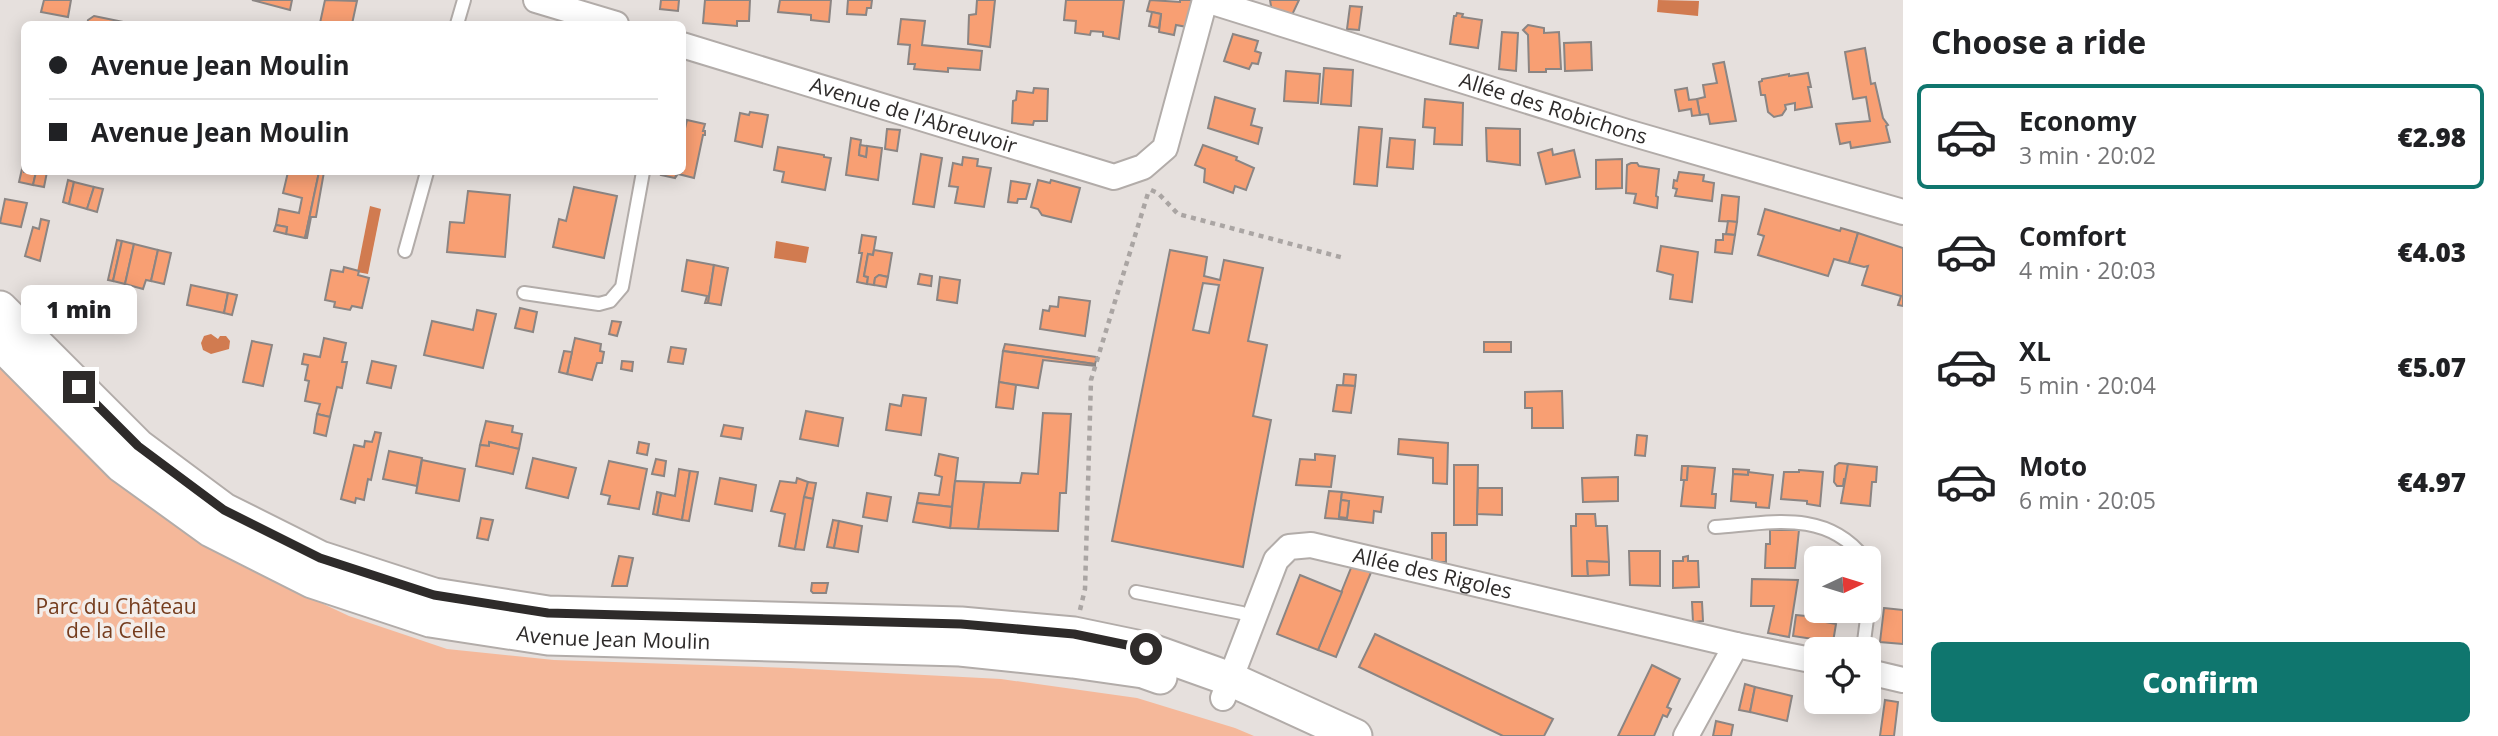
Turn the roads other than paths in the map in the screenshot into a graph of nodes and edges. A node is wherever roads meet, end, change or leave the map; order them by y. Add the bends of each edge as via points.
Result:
1 (464, 0) edge
2 (536, 0) edge
3 (1206, 0) edge
4 (458, 21) edge
5 (606, 21) edge
6 (686, 46) edge
7 (426, 175) edge
8 (642, 175) edge
9 (1903, 212) edge
10 (405, 251) dead end
11 (524, 293) dead end
12 (0, 308) edge
13 (0, 344) edge
14 (1714, 527) dead end
15 (1855, 546) edge
16 (1136, 592) dead end
17 (1254, 618) junction
18 (1736, 645) junction
19 (1804, 659) edge
20 (1881, 675) edge
21 (1903, 680) edge
22 (1227, 688) junction
23 (1305, 736) edge
24 (1355, 736) edge
25 (1686, 736) edge

1 - 4 lane
2 - 5 street
3 - 6 street, Avenue de l'Abreuvoir via 1165,148 1146,178 1114,177
3 - 9 street, Allée des Robichons via 1627,132
7 - 10 lane
8 - 11 lane via 622,287 610,301 599,304
12 - 22 main road, Avenue Jean Moulin via 138,446 224,510 320,558 434,595 548,613 961,624 1074,634 1146,649
13 - 22 main road, Avenue Jean Moulin via 121,465 211,530 312,581 430,620 548,638 960,649 1143,671
14 - 15 lane via 1794,521 1837,533
16 - 17 lane
17 - 18 street, Allée des Rigoles via 1276,560 1289,547 1311,545
17 - 22 street, Allée des Rigoles
18 - 19 street, Allée des Rigoles
18 - 25 street
20 - 21 street
22 - 23 main road, Avenue Jean Moulin
22 - 24 main road, Avenue Jean Moulin

